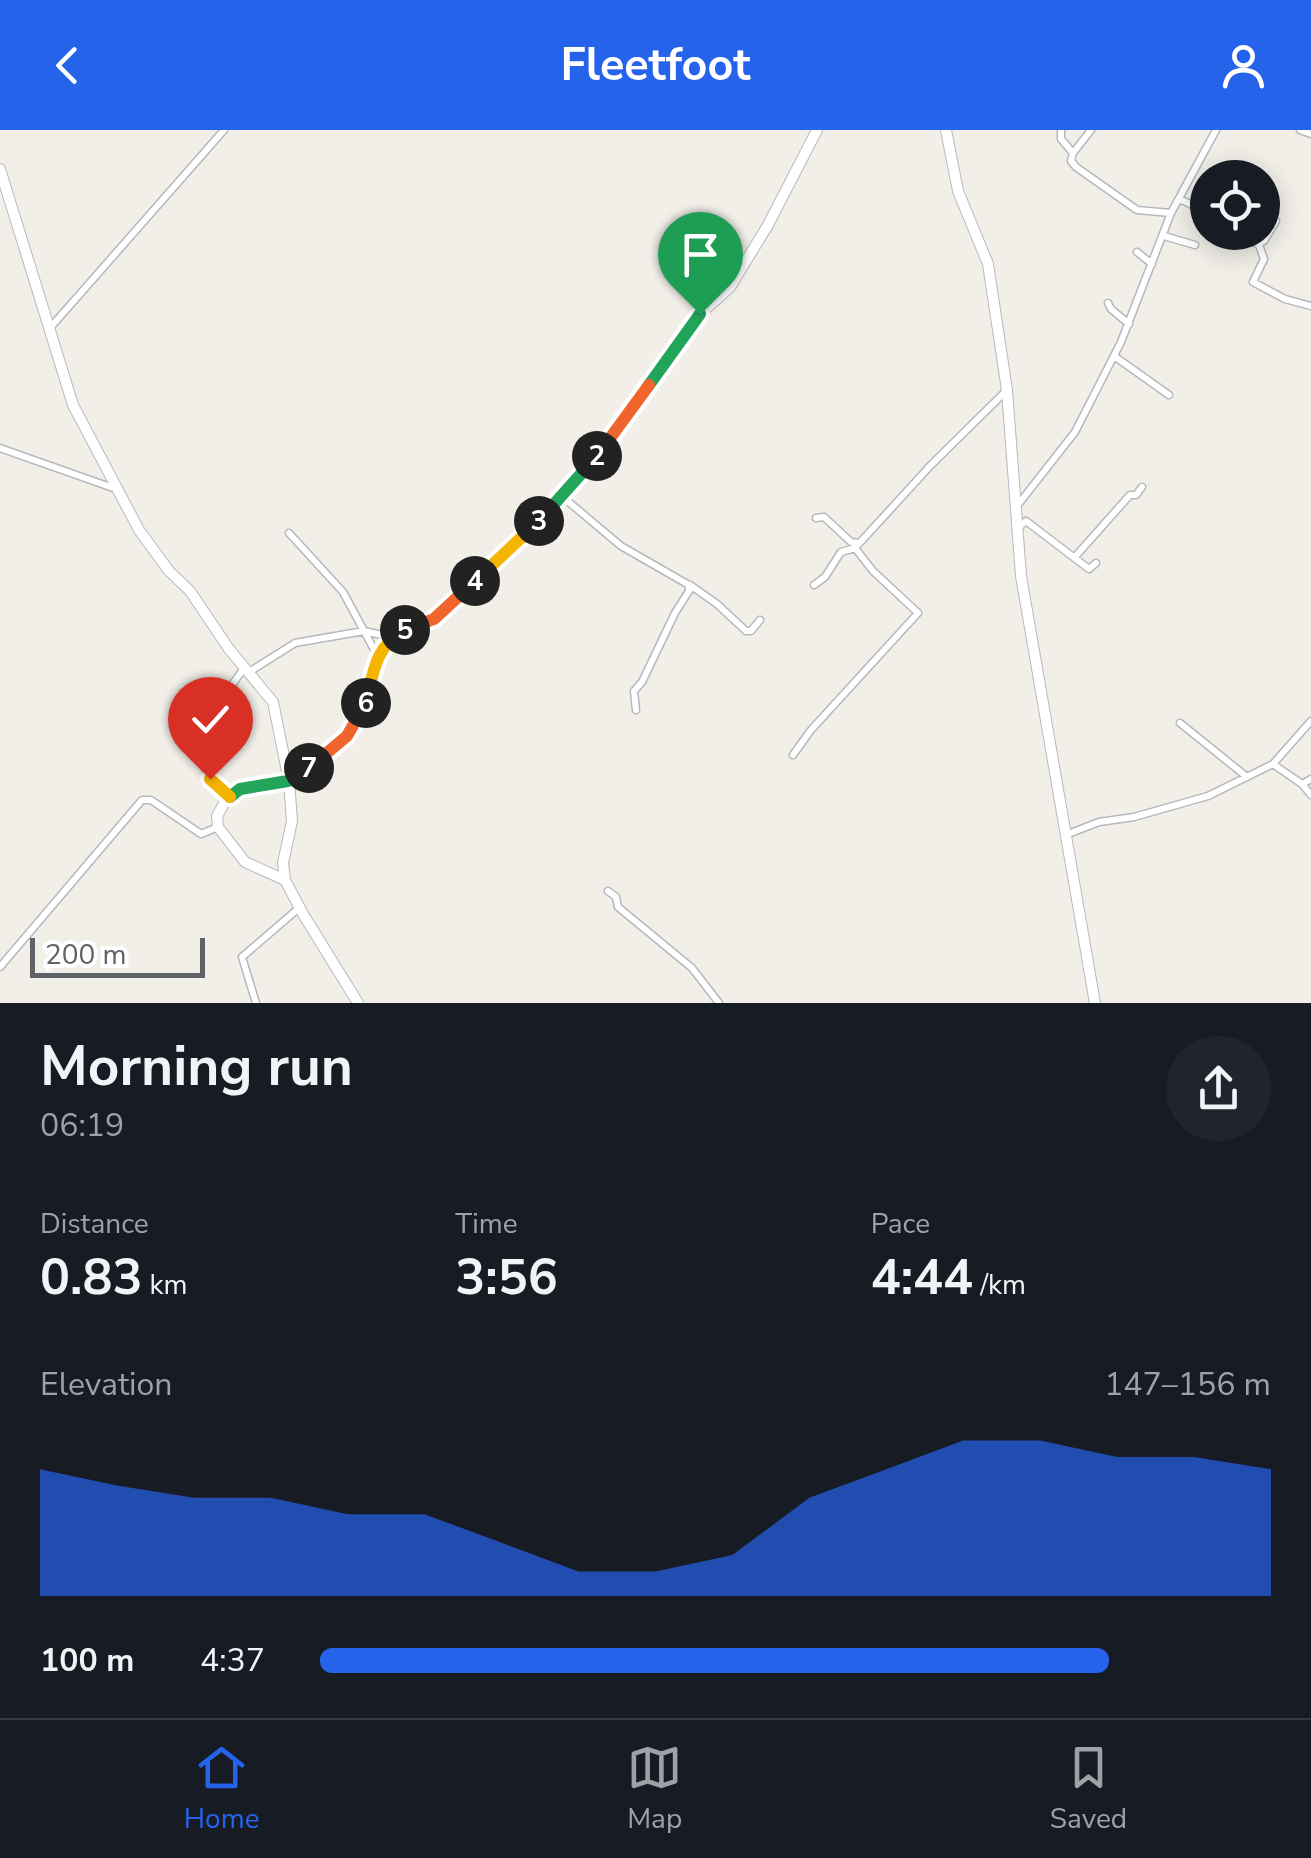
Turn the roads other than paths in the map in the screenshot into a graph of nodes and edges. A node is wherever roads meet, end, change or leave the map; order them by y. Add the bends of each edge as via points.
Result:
1 (224, 130) edge
2 (817, 130) edge
3 (946, 130) edge
4 (1061, 130) edge
5 (1092, 130) edge
6 (1216, 130) edge
7 (1300, 130) edge
8 (1311, 134) edge
9 (1073, 153) junction
10 (0, 168) edge
11 (1178, 199) junction
12 (1190, 204) edge
13 (1170, 213) junction
14 (1164, 236) junction
15 (1190, 243) edge
16 (1260, 250) edge
17 (1137, 252) dead end
18 (1152, 264) junction
19 (1108, 303) dead end
20 (1311, 306) edge
21 (1129, 324) junction
22 (50, 329) junction
23 (1114, 356) junction
24 (1007, 390) junction
25 (1169, 394) dead end
26 (0, 448) edge
27 (1142, 487) dead end
28 (116, 489) junction
29 (562, 498) junction
30 (1015, 508) junction
31 (816, 518) dead end
32 (1016, 530) junction
33 (289, 533) dead end
34 (857, 546) junction
35 (1074, 558) junction
36 (1096, 562) dead end
37 (689, 585) junction
38 (814, 585) dead end
39 (760, 620) dead end
40 (364, 631) junction
41 (391, 637) junction
42 (377, 655) junction
43 (247, 670) junction
44 (636, 710) dead end
45 (1311, 721) edge
46 (1180, 723) dead end
47 (793, 756) dead end
48 (1273, 764) junction
49 (1247, 777) junction
50 (1311, 778) edge
51 (288, 781) junction
52 (1302, 784) junction
53 (1311, 795) edge
54 (230, 798) junction
55 (218, 827) junction
56 (1068, 834) junction
57 (285, 880) junction
58 (608, 891) dead end
59 (299, 908) junction
60 (0, 966) edge
61 (256, 1003) edge
62 (358, 1003) edge
63 (719, 1003) edge
64 (1095, 1003) edge

1 - 22 street
2 - 29 street via 730,287 700,314
3 - 24 street via 958,191 988,264
4 - 9 street
5 - 9 street
6 - 11 street
7 - 8 street
9 - 13 street via 1076,166 1137,210
10 - 22 street
11 - 12 street
11 - 13 street
13 - 14 street
14 - 15 street
14 - 18 street
16 - 20 street via 1264,259 1253,282
17 - 18 street
18 - 21 street
19 - 21 street
21 - 23 street
22 - 28 street via 73,405
23 - 25 street
23 - 30 street via 1075,432
24 - 30 street
24 - 34 street
26 - 28 street
27 - 35 street
28 - 43 street via 168,571
29 - 37 street via 620,546
29 - 41 street via 434,619
30 - 32 street
31 - 34 street via 824,517
32 - 35 street via 1026,522
32 - 56 street
33 - 40 street via 343,592
34 - 38 street via 841,552
34 - 47 street via 872,570 918,612
35 - 36 street via 1089,569
37 - 39 street via 746,631
37 - 44 street via 634,691
40 - 41 street
40 - 42 street
40 - 43 street via 295,643
41 - 42 street
42 - 51 street via 357,722 328,755
43 - 51 street via 273,702
43 - 54 street via 207,720 198,751 210,779
45 - 48 street
46 - 49 street
48 - 49 street
48 - 52 street
49 - 56 street via 1208,796
50 - 52 street
51 - 54 street via 240,789
51 - 57 street via 292,820
52 - 53 street
54 - 55 street via 217,816
55 - 57 street via 246,862
55 - 60 street via 201,834 142,800
56 - 64 street
57 - 59 street
58 - 63 street via 618,907 692,968
59 - 61 street via 242,957
59 - 62 street

